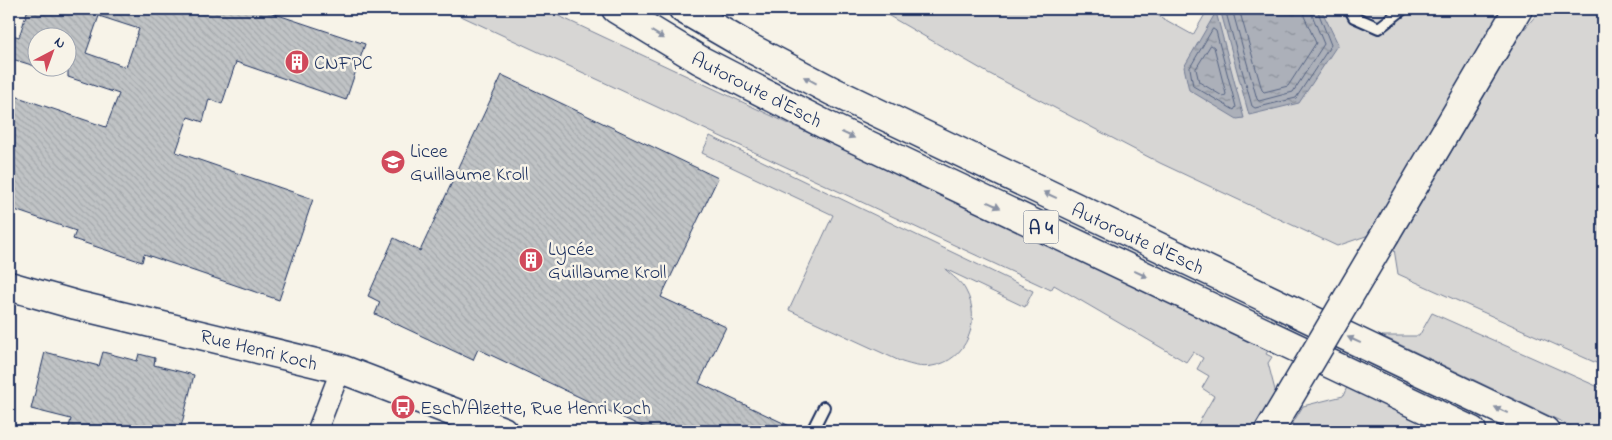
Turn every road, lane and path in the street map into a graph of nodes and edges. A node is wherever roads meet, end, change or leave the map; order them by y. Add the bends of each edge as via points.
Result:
1 (616, 9) edge
2 (683, 9) edge
3 (1350, 9) edge
4 (1403, 9) edge
5 (1518, 9) edge
6 (9, 286) edge
7 (341, 369) junction
8 (824, 407) dead end
9 (317, 431) edge
10 (503, 431) edge
11 (812, 431) edge
12 (1269, 431) edge
13 (1472, 431) edge
14 (1545, 431) edge

1 -> 13 main road, Autoroute d'Esch / A 4 via 700,60 826,125
14 -> 2 main road, Autoroute d'Esch / A 4 via 832,91
3 - 4 lane via 1354,16 1378,28
5 - 12 main road, bridge
6 - 7 main road, Rue Henri Koch
7 - 9 street
7 - 10 main road, Rue Henri Koch
8 - 11 lane

